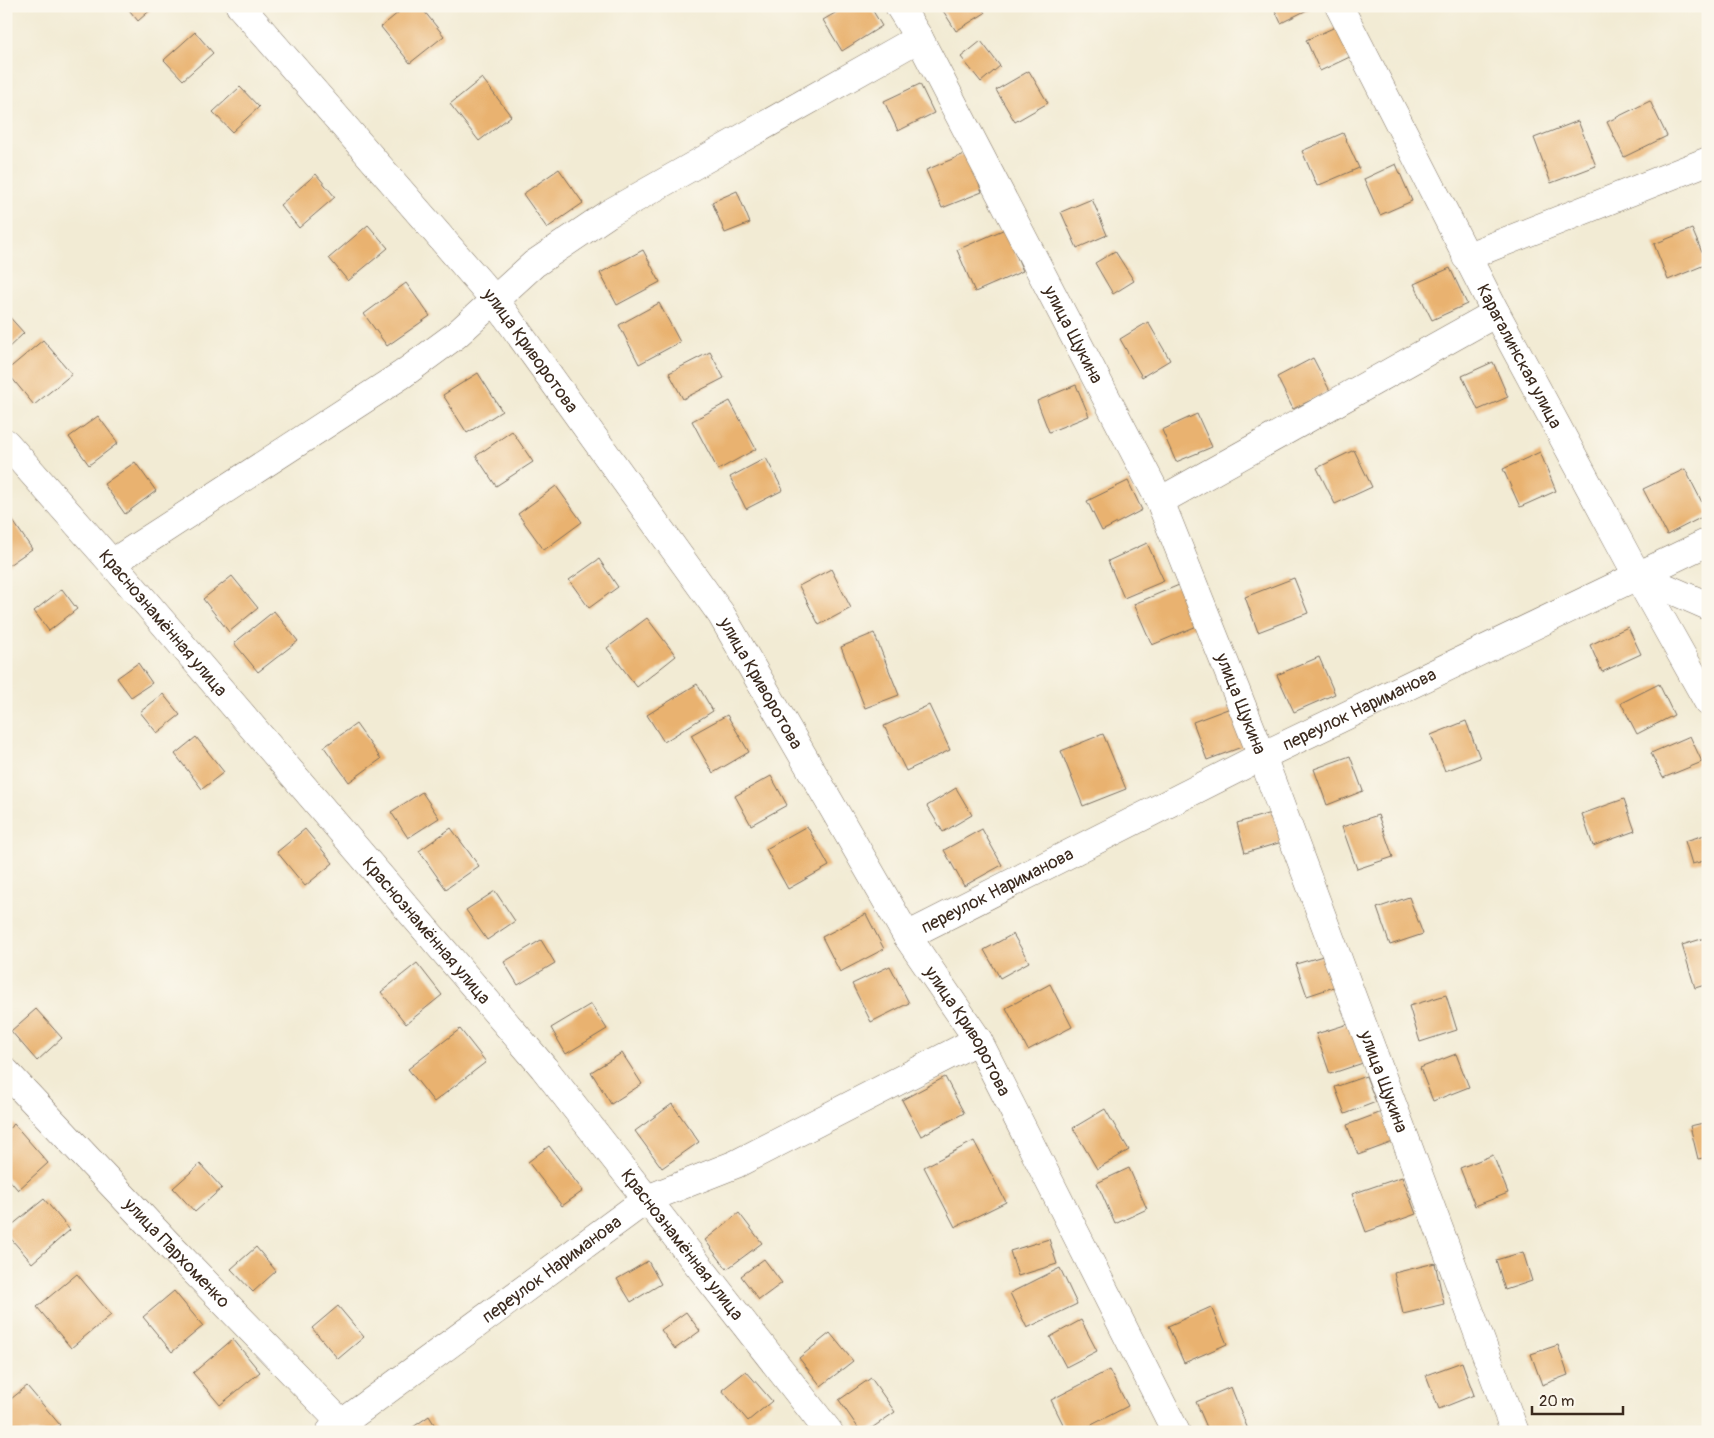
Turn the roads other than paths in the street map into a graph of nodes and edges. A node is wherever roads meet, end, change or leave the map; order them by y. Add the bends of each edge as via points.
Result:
1 (240, 6) edge
2 (899, 6) edge
3 (1339, 6) edge
4 (919, 38) junction
5 (1708, 161) edge
6 (1466, 257) junction
7 (494, 299) junction
8 (1496, 312) junction
9 (6, 443) edge
10 (1160, 502) junction
11 (1708, 542) edge
12 (112, 564) junction
13 (1637, 575) junction
14 (1708, 606) edge
15 (1708, 702) edge
16 (1262, 756) junction
17 (907, 936) junction
18 (978, 1040) junction
19 (6, 1072) edge
20 (647, 1199) junction
21 (341, 1429) edge
22 (829, 1432) edge
23 (1176, 1432) edge
24 (1515, 1432) edge

1 - 7 street, улица Криворотова
2 - 4 street, улица Щукина
3 - 6 street, Карагалинская улица
4 - 7 street via 608,214 534,264
4 - 10 street, улица Щукина
5 - 6 street
6 - 8 street, Карагалинская улица
7 - 12 street via 456,335 403,374
7 - 17 street, улица Криворотова via 721,614
8 - 10 street
8 - 13 street, Карагалинская улица
9 - 12 street, Краснознамённая улица
10 - 16 street, улица Щукина
11 - 13 street, переулок Нариманова
12 - 20 street, Краснознамённая улица via 544,1068
13 - 14 street
13 - 15 street, Карагалинская улица
13 - 16 street, переулок Нариманова
16 - 17 street, переулок Нариманова
16 - 24 street, улица Щукина
17 - 18 street, улица Криворотова
18 - 20 street, переулок Нариманова via 736,1164
18 - 23 street, улица Криворотова
19 - 21 street, улица Пархоменко
20 - 21 street, переулок Нариманова
20 - 22 street, Краснознамённая улица

